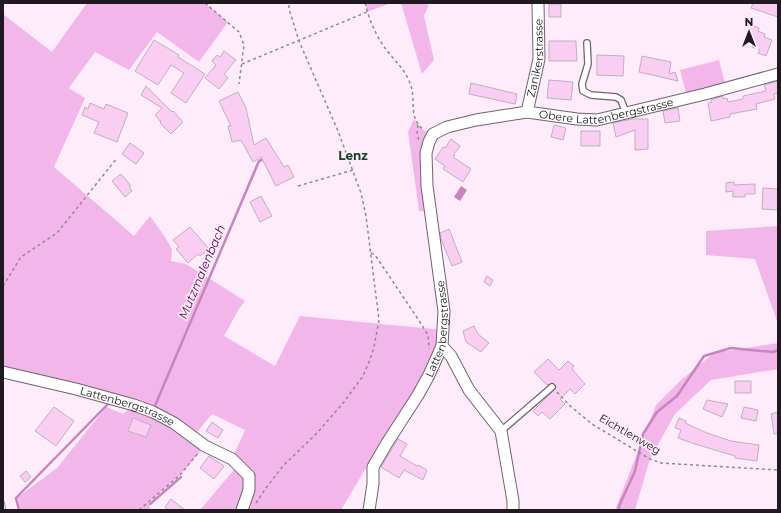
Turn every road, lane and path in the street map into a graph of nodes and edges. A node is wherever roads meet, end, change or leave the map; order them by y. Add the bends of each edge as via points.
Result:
1 (206, 3) edge
2 (290, 3) edge
3 (365, 3) edge
4 (538, 3) edge
5 (367, 12) junction
6 (299, 41) junction
7 (587, 43) dead end
8 (242, 64) junction
9 (778, 74) edge
10 (239, 84) dead end
11 (527, 112) junction
12 (626, 112) junction
13 (418, 125) dead end
14 (434, 134) joint
15 (117, 158) dead end
16 (353, 170) junction
17 (298, 186) dead end
18 (371, 253) junction
19 (3, 286) edge
20 (442, 346) junction
21 (429, 349) dead end
22 (3, 372) edge
23 (552, 387) joint
24 (501, 431) junction
25 (205, 446) junction
26 (778, 470) edge
27 (256, 503) dead end
28 (139, 510) edge
29 (242, 510) edge
30 (369, 510) edge
31 (513, 510) edge

1 - 8 path via 239,32 244,45
2 - 6 path
3 - 5 path
4 - 11 street, Zanikerstrasse via 539,59
5 - 6 path
5 - 13 path via 373,29 410,83 414,119
6 - 8 path
6 - 16 path
7 - 12 lane via 588,64 582,84 583,91 591,95 616,97 622,100
8 - 10 path
9 - 12 street, Obere Lattenbergstrasse
11 - 12 street, Obere Lattenbergstrasse via 597,120
11 - 14 street, Obere Lattenbergstrasse via 476,120 447,127
14 - 20 street, Lattenbergstrasse via 428,142 426,154 427,186 444,311
15 - 19 path via 57,233 21,257
16 - 17 path
16 - 18 path via 366,216
18 - 21 path via 375,255 428,335
18 - 27 path via 379,320 374,347 363,376 317,433 283,466
20 - 24 street via 451,356 469,390
20 - 30 street, Lattenbergstrasse via 418,395 373,467
22 - 25 street, Lattenbergstrasse via 134,405 174,423
23 - 24 lane
23 - 26 path, Eichtlenweg via 592,424 650,459 661,463
24 - 31 street
25 - 28 path via 180,475
25 - 29 street, Lattenbergstrasse via 232,459 249,476 249,490

